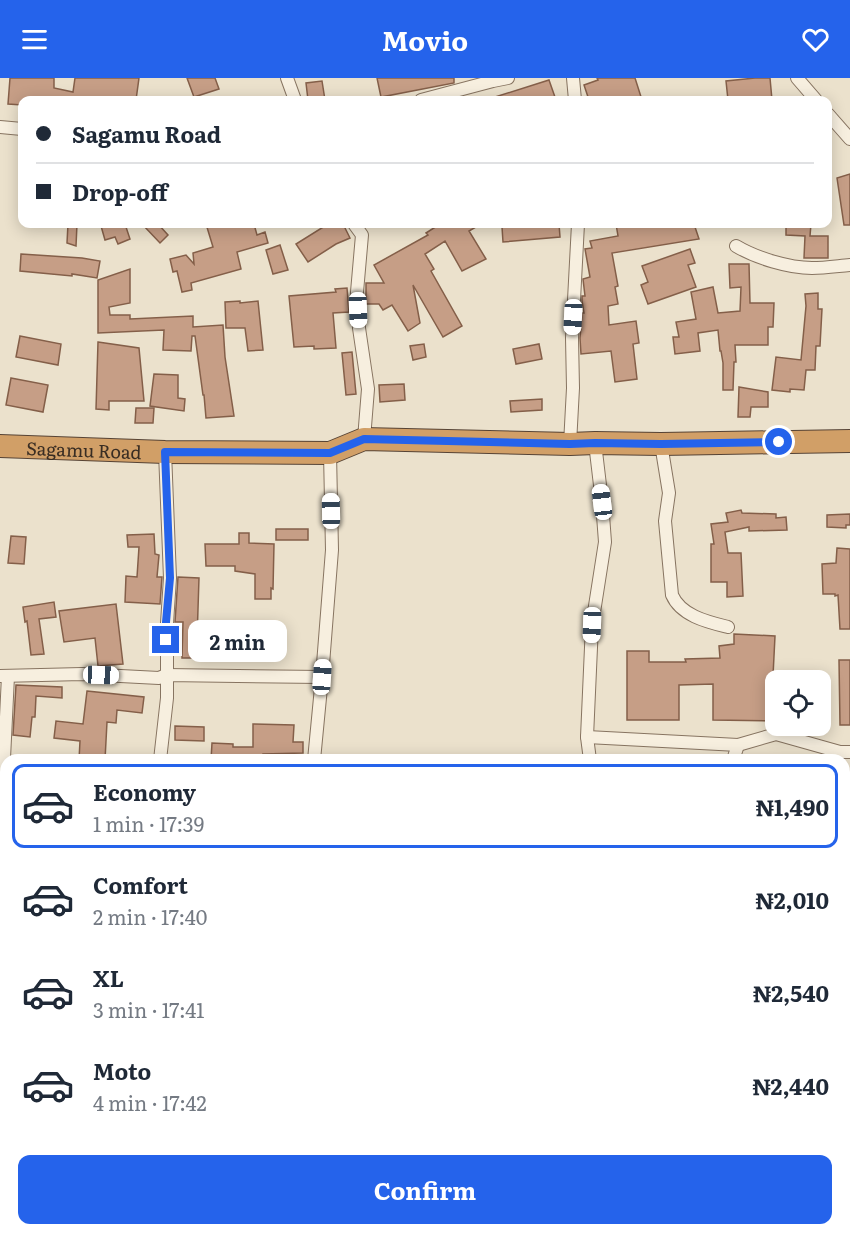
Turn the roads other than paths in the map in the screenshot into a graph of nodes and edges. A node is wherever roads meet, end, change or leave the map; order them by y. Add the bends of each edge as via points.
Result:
1 (287, 78) edge
2 (508, 78) edge
3 (573, 78) edge
4 (797, 78) edge
5 (294, 96) edge
6 (436, 96) edge
7 (574, 96) edge
8 (813, 96) edge
9 (832, 119) edge
10 (0, 127) edge
11 (18, 129) edge
12 (850, 139) edge
13 (357, 228) edge
14 (578, 228) edge
15 (736, 246) dead end
16 (850, 265) edge
17 (364, 439) junction
18 (850, 441) edge
19 (595, 443) junction
20 (570, 444) junction
21 (661, 444) junction
22 (0, 446) edge
23 (165, 452) junction
24 (330, 453) junction
25 (728, 627) dead end
26 (166, 675) junction
27 (4, 676) edge
28 (322, 677) junction
29 (587, 737) junction
30 (738, 745) junction
31 (850, 752) edge
32 (2, 754) edge
33 (161, 754) edge
34 (315, 754) edge
35 (589, 754) edge
36 (735, 754) edge

1 - 5 street
2 - 6 street
3 - 7 street
4 - 8 street
9 - 12 street
10 - 11 street
13 - 17 street via 362,235 358,328 368,389
14 - 20 street
15 - 16 street via 789,266
17 - 20 highway, Sagamu Road
17 - 24 highway, Sagamu Road
18 - 21 highway, Sagamu Road
19 - 20 highway, Sagamu Road
19 - 21 highway, Sagamu Road
19 - 29 street via 605,542 592,625
21 - 25 street via 669,493 665,521 672,595 682,609 704,621
22 - 23 highway, Sagamu Road
23 - 24 highway, Sagamu Road
23 - 26 street via 170,578
24 - 28 street via 332,550
26 - 27 street
26 - 28 street
26 - 33 street
27 - 32 street
28 - 34 street
29 - 30 street
29 - 35 street
30 - 31 street via 776,734
30 - 36 street

